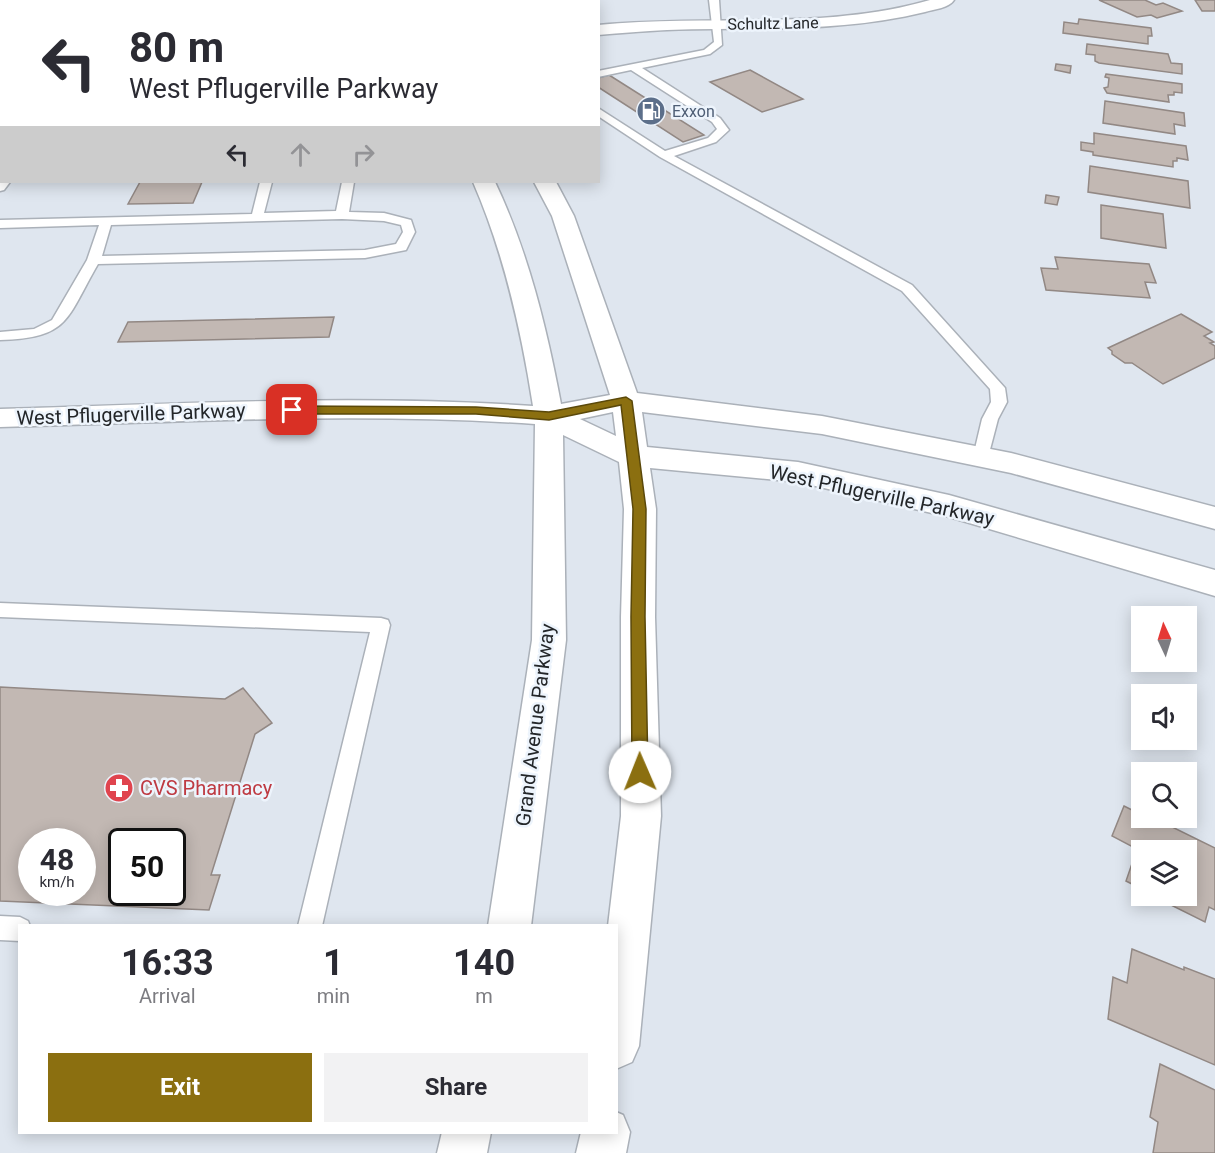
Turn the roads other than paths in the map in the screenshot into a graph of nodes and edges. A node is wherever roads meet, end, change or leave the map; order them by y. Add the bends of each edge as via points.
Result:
1 (714, 0) edge
2 (946, 0) edge
3 (718, 24) junction
4 (600, 30) edge
5 (631, 66) junction
6 (600, 74) edge
7 (600, 112) edge
8 (664, 155) junction
9 (266, 183) edge
10 (348, 183) edge
11 (484, 183) edge
12 (546, 183) edge
13 (342, 215) junction
14 (256, 217) junction
15 (106, 222) junction
16 (0, 224) edge
17 (94, 260) junction
18 (0, 336) edge
19 (626, 401) junction
20 (549, 416) junction
21 (0, 418) edge
22 (632, 456) junction
23 (981, 457) junction
24 (1215, 518) edge
25 (1215, 583) edge
26 (0, 610) edge
27 (310, 924) edge
28 (509, 924) edge
29 (0, 928) edge
30 (18, 929) edge
31 (618, 1028) edge
32 (467, 1134) edge
33 (606, 1134) edge
34 (462, 1153) edge
35 (602, 1153) edge

1 - 3 lane
2 - 3 main road, Schultz Lane via 834,22
3 - 4 main road, Schultz Lane
3 - 5 lane via 718,43 707,52
5 - 6 lane
5 - 8 lane via 716,120 723,130 712,140
7 - 8 lane
8 - 23 lane via 907,288 997,388 999,402 990,419
9 - 14 lane
10 - 13 lane
11 - 20 main road, Grand Avenue Parkway via 504,227 516,270 537,348
12 - 19 main road via 563,216
13 - 14 lane
13 - 17 lane via 384,217 407,223 409,232 401,247 365,254
14 - 15 lane
15 - 16 lane
15 - 17 lane
17 - 18 lane via 57,323 33,335
19 - 20 main road, West Pflugerville Parkway
19 - 22 main road
19 - 23 main road, West Pflugerville Parkway via 822,425
20 - 21 main road, West Pflugerville Parkway via 476,411 292,410
20 - 22 main road, West Pflugerville Parkway
20 - 28 main road, Grand Avenue Parkway via 549,640
22 - 25 main road, West Pflugerville Parkway via 798,472 949,506
22 - 31 main road via 640,509 641,816
23 - 24 main road, West Pflugerville Parkway
26 - 27 lane via 381,625
29 - 30 lane
32 - 34 main road
33 - 35 main road

